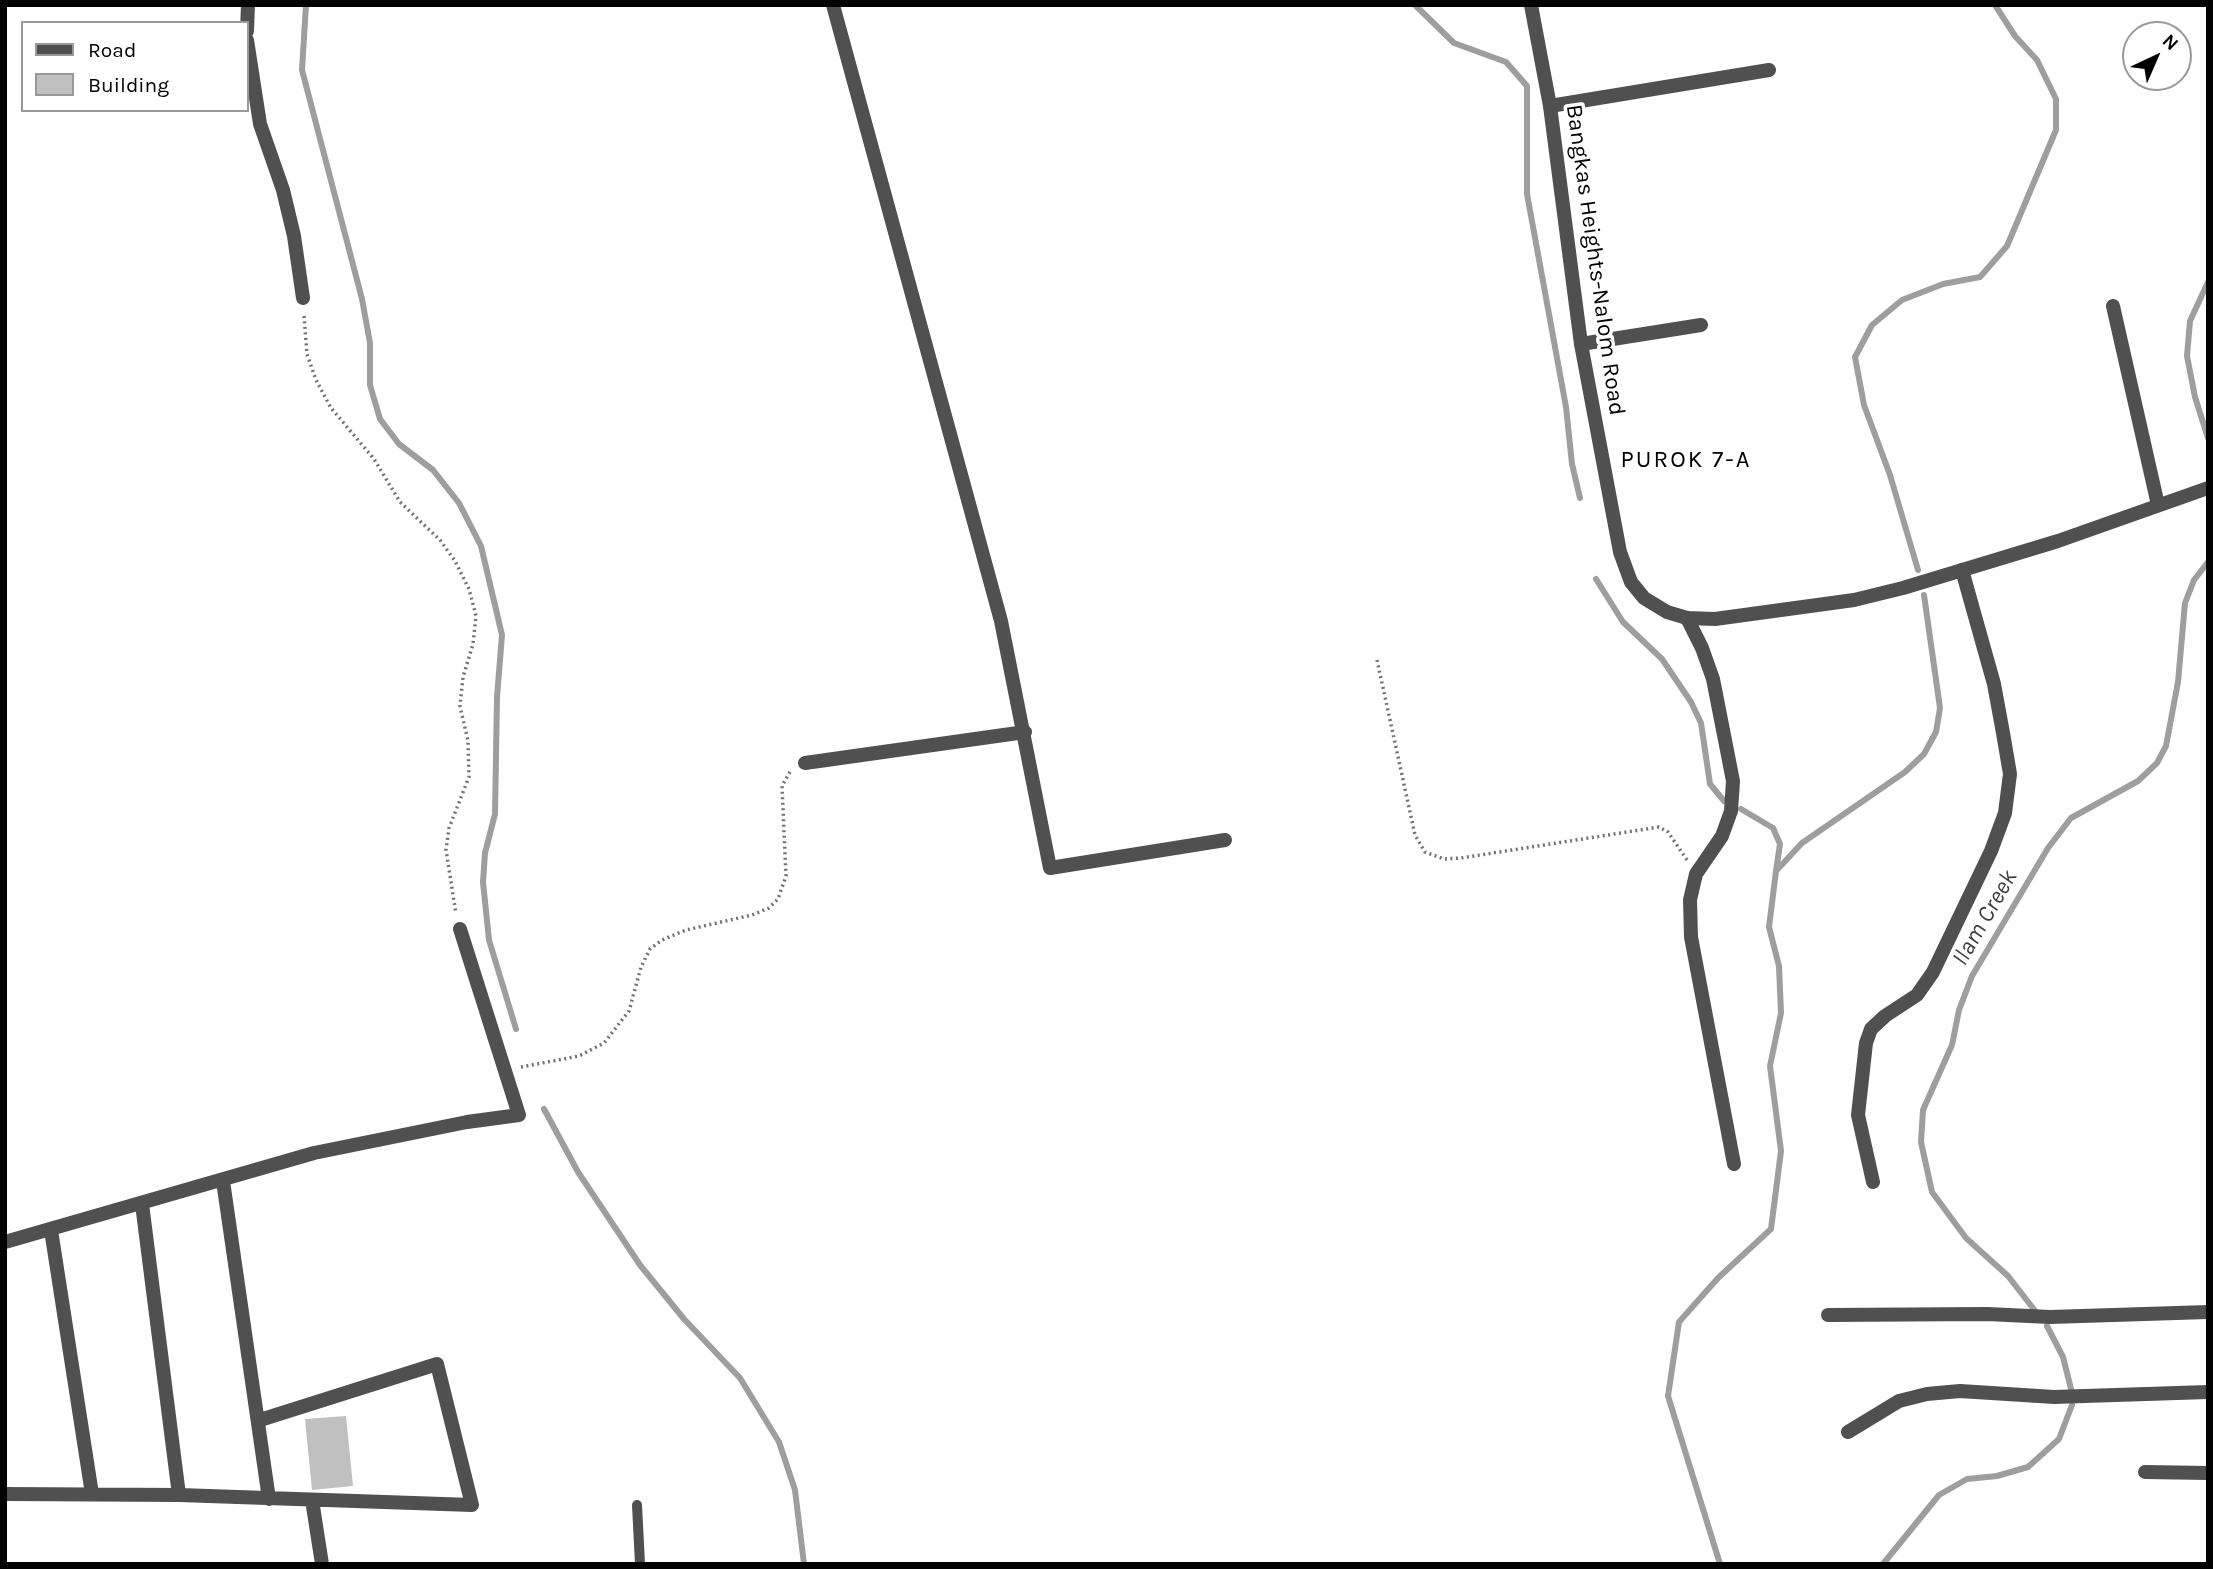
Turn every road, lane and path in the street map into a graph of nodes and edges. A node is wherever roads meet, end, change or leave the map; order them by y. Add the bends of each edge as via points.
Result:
1 (833, 5) edge
2 (1531, 5) edge
3 (248, 46) edge
4 (1769, 70) dead end
5 (1550, 106) junction
6 (303, 298) joint
7 (2113, 306) dead end
8 (1701, 325) dead end
9 (1581, 344) junction
10 (2208, 488) edge
11 (2158, 505) junction
12 (1962, 570) junction
13 (1687, 618) junction
14 (1377, 660) dead end
15 (1025, 732) junction
16 (805, 763) joint
17 (1225, 840) dead end
18 (1696, 874) junction
19 (460, 929) joint
20 (504, 1070) junction
21 (1734, 1164) dead end
22 (223, 1181) junction
23 (1873, 1182) dead end
24 (142, 1203) junction
25 (51, 1230) junction
26 (5, 1242) edge
27 (2208, 1312) edge
28 (1828, 1315) dead end
29 (2208, 1392) edge
30 (260, 1420) junction
31 (1848, 1432) dead end
32 (2145, 1472) dead end
33 (2208, 1473) edge
34 (5, 1494) edge
35 (92, 1494) junction
36 (179, 1495) junction
37 (270, 1499) junction
38 (312, 1500) junction
39 (637, 1505) dead end
40 (322, 1564) edge
41 (640, 1564) edge

1 - 15 street via 1001,621
2 - 5 street, Bangkas Heights-Nalom Road
3 - 6 street via 260,124 295,236
4 - 5 street
5 - 9 street, Bangkas Heights-Nalom Road
6 - 19 path via 307,354 331,408 374,459 400,502 455,561 476,616 460,706 468,741 469,777 449,828 446,850
7 - 11 street
8 - 9 street
9 - 13 street, Bangkas Heights-Nalom Road via 1620,552 1631,582 1644,598
10 - 11 street, Bangkas Heights-Nalom Road
11 - 12 street, Bangkas Heights-Nalom Road
12 - 13 street, Bangkas Heights-Nalom Road via 1854,600 1756,615
12 - 23 street via 2003,733 2010,774 2005,813 1933,972 1917,995 1871,1029 1858,1115
13 - 18 street via 1713,679 1732,781 1731,811 1722,836
14 - 18 path via 1415,835 1425,852 1444,859 1461,858 1659,827 1675,840
15 - 16 street
15 - 17 street via 1050,868
16 - 20 path via 794,766 782,786 786,876 778,900 752,915 686,930 650,949 629,1011 604,1043 579,1056
18 - 21 street via 1690,900 1691,937
19 - 20 street
20 - 22 street via 519,1115 314,1153
22 - 24 street
22 - 30 street
24 - 25 street
24 - 36 street
25 - 26 street
25 - 35 street
27 - 28 street via 2050,1317
29 - 31 street via 1927,1394 1899,1401
30 - 37 street
30 - 38 street via 437,1364 472,1506
32 - 33 street
34 - 35 street
35 - 36 street
36 - 37 street
37 - 38 street
38 - 40 street
39 - 41 lane

